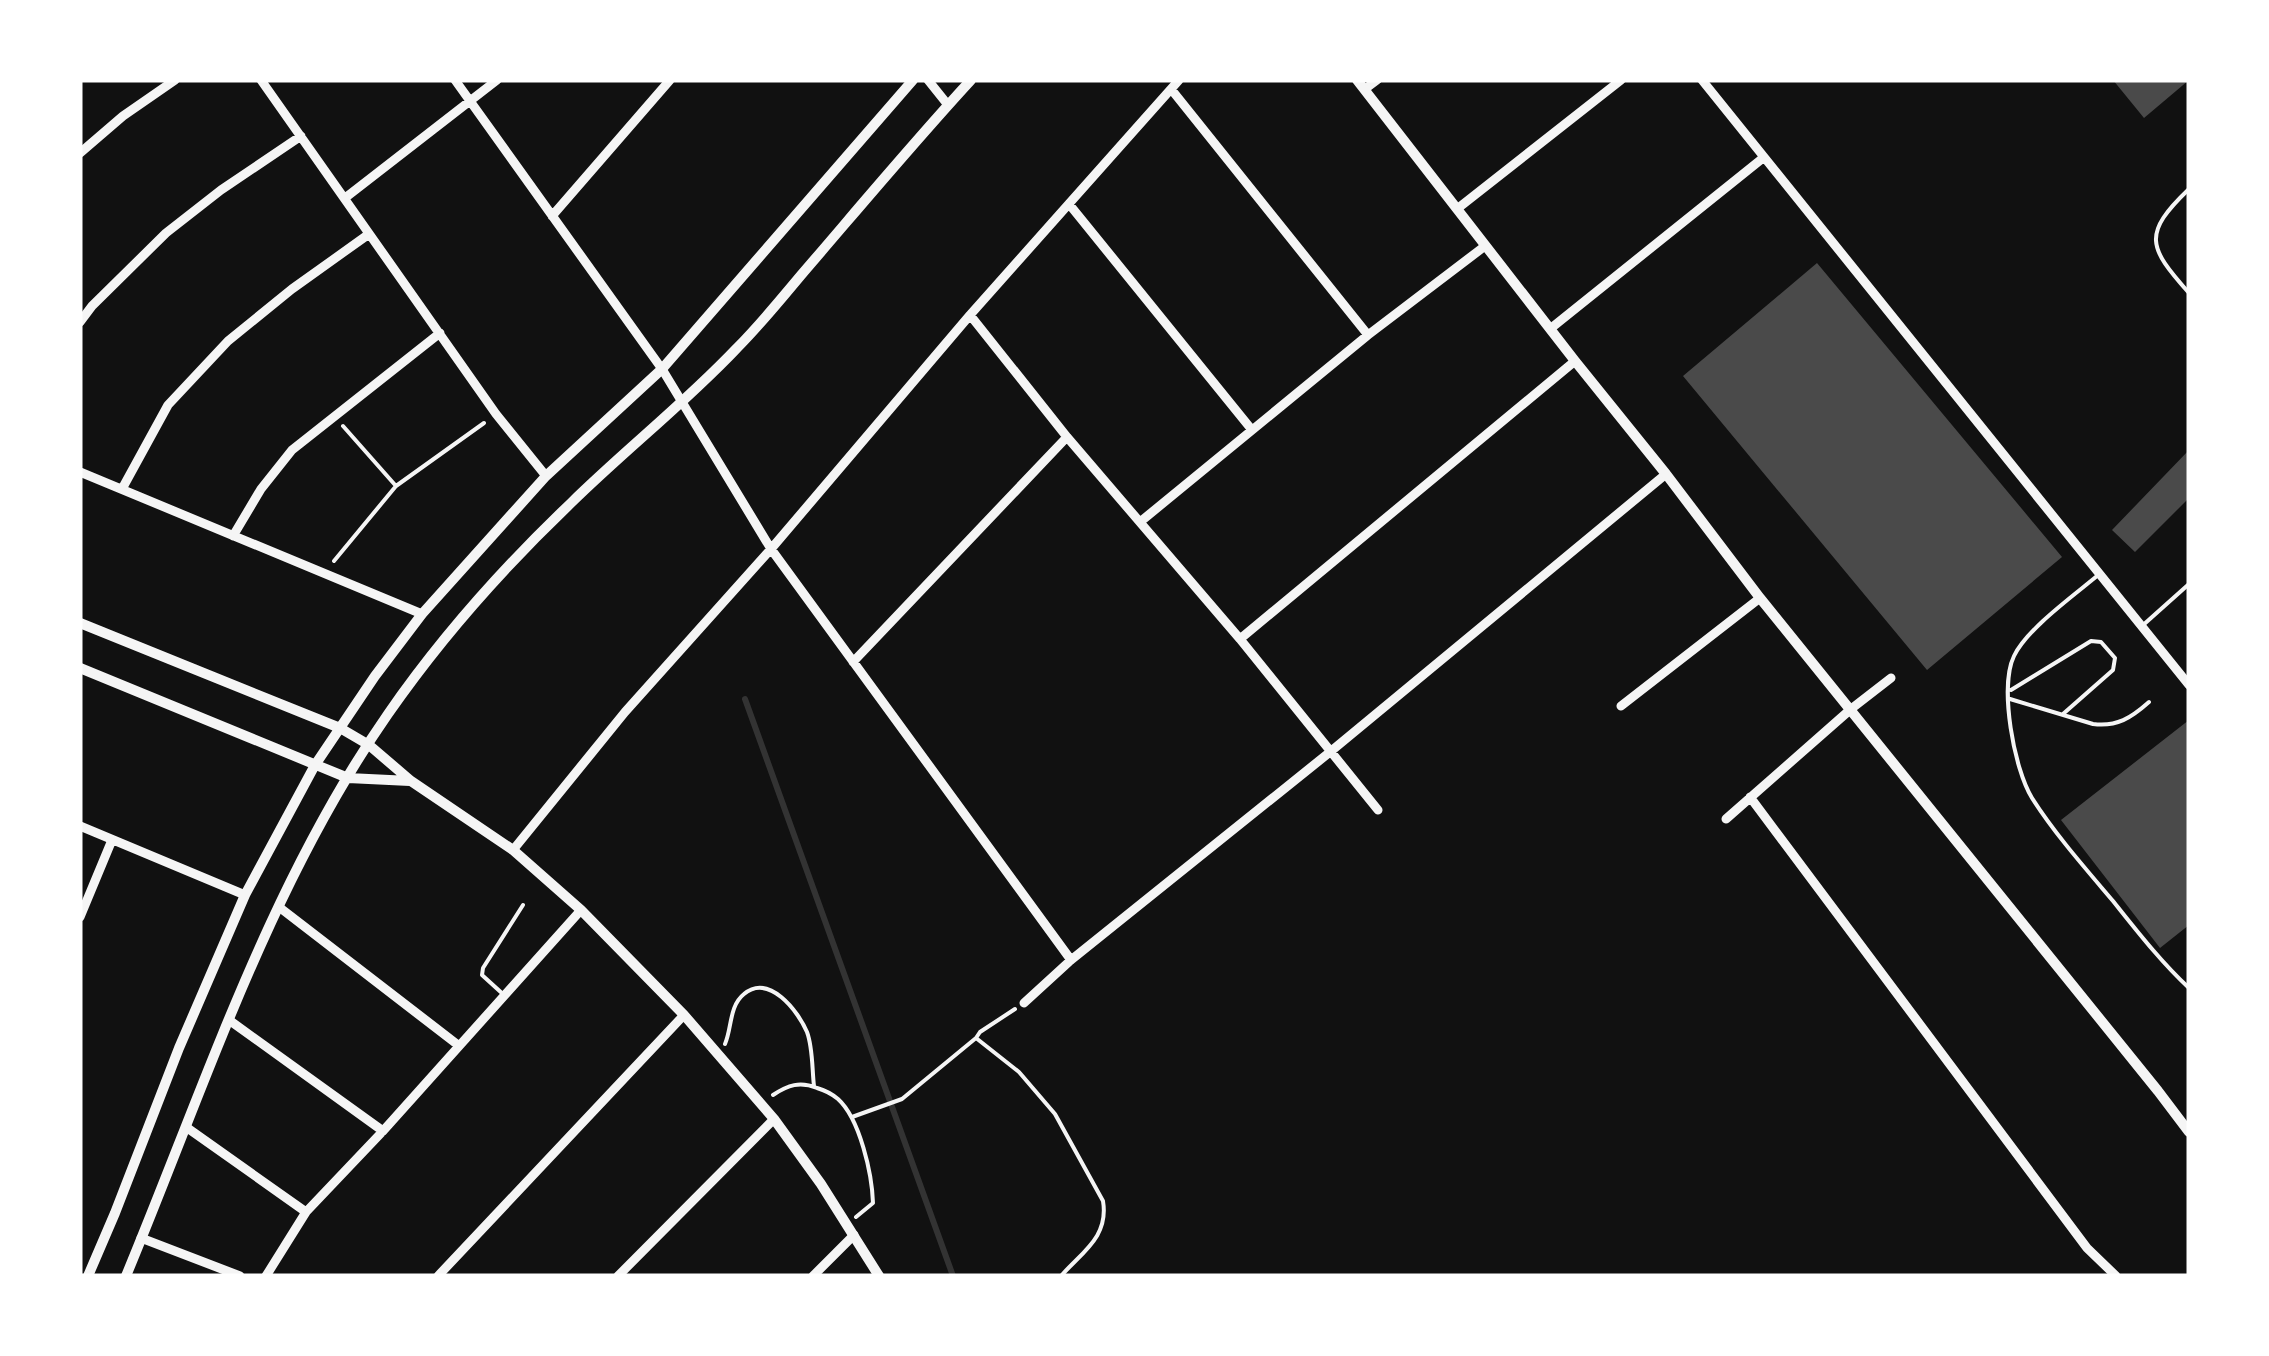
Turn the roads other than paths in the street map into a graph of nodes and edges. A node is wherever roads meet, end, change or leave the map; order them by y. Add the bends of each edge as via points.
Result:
1 (175, 80) edge
2 (261, 80) edge
3 (455, 80) edge
4 (497, 80) edge
5 (670, 80) edge
6 (914, 80) edge
7 (928, 80) edge
8 (971, 80) edge
9 (1179, 80) edge
10 (1377, 80) edge
11 (1621, 80) edge
12 (1702, 80) edge
13 (1361, 85) edge
14 (1171, 89) junction
15 (470, 102) junction
16 (948, 105) junction
17 (301, 136) junction
18 (80, 154) edge
19 (1763, 158) junction
20 (2189, 190) edge
21 (346, 198) junction
22 (1069, 204) junction
23 (1457, 209) junction
24 (552, 216) junction
25 (369, 234) junction
26 (1485, 246) junction
27 (2189, 294) edge
28 (970, 315) junction
29 (80, 322) edge
30 (1550, 330) junction
31 (440, 333) junction
32 (1368, 335) junction
33 (1574, 361) junction
34 (662, 368) junction
35 (682, 403) junction
36 (1252, 430) junction
37 (1068, 438) junction
38 (80, 472) edge
39 (1666, 474) junction
40 (546, 476) junction
41 (122, 489) junction
42 (1140, 522) junction
43 (234, 536) junction
44 (771, 549) junction
45 (2100, 572) junction
46 (2189, 584) edge
47 (1760, 598) junction
48 (422, 614) junction
49 (80, 623) edge
50 (2142, 626) junction
51 (1240, 639) junction
52 (854, 662) junction
53 (80, 668) edge
54 (1891, 678) dead end
55 (2189, 685) edge
56 (2010, 691) junction
57 (2010, 698) junction
58 (2149, 702) dead end
59 (1622, 706) dead end
60 (1851, 710) junction
61 (2063, 714) junction
62 (340, 728) junction
63 (369, 744) junction
64 (1330, 752) junction
65 (315, 765) junction
66 (348, 778) junction
67 (411, 781) junction
68 (1750, 796) junction
69 (1378, 810) dead end
70 (1726, 819) dead end
71 (80, 826) edge
72 (112, 840) junction
73 (513, 850) junction
74 (245, 895) junction
75 (523, 905) dead end
76 (279, 907) junction
77 (581, 910) junction
78 (80, 917) edge
79 (1072, 960) junction
80 (2189, 988) edge
81 (504, 994) junction
82 (1024, 1003) road end
83 (684, 1015) junction
84 (230, 1020) junction
85 (458, 1045) junction
86 (774, 1119) junction
87 (186, 1127) junction
88 (383, 1130) junction
89 (2189, 1132) edge
90 (306, 1212) junction
91 (854, 1234) junction
92 (142, 1238) junction
93 (88, 1276) edge
94 (126, 1276) edge
95 (240, 1276) edge
96 (266, 1276) edge
97 (438, 1276) edge
98 (618, 1276) edge
99 (814, 1276) edge
100 (879, 1276) edge
101 (2116, 1276) edge

1 - 18 street
2 - 17 street
3 - 15 street
4 - 15 street
5 - 24 street
6 - 34 street
7 - 16 street
8 - 16 street
9 - 14 street
10 - 13 street
11 - 23 street
12 - 19 street
13 - 23 street
14 - 22 street
14 - 32 street
15 - 21 street
15 - 24 street
16 - 35 street via 739,347
17 - 21 street
17 - 29 street via 166,233
19 - 30 street
19 - 45 street
20 - 27 lane via 2155,230 2156,252
21 - 25 street
22 - 28 street
22 - 36 street
23 - 26 street
24 - 34 street
25 - 31 street
25 - 41 street via 228,340 168,405
26 - 30 street
26 - 32 street
28 - 37 street
28 - 44 street
30 - 33 street
31 - 40 street
31 - 43 street via 292,450
32 - 36 street
33 - 39 street
33 - 51 street
34 - 35 street
34 - 40 street
35 - 44 street
35 - 63 street via 505,570
36 - 42 street
37 - 42 street
37 - 52 street
38 - 41 street
39 - 47 street
39 - 64 street
40 - 48 street
41 - 43 street
42 - 51 street
43 - 48 street
44 - 52 street
44 - 73 street via 624,712
45 - 50 street
45 - 56 lane via 2024,640 2010,664
46 - 50 lane
47 - 59 street
47 - 60 street
48 - 62 street
49 - 62 street
50 - 55 street
51 - 64 street
52 - 79 street
53 - 65 street
54 - 60 street
56 - 57 lane
56 - 61 lane via 2091,641 2102,642 2115,658 2113,670
57 - 61 lane
57 - 80 lane via 2014,753 2031,797
58 - 61 lane via 2118,724
60 - 68 street
60 - 89 street
62 - 63 street
62 - 65 street
63 - 66 street
63 - 67 street
64 - 69 street
64 - 79 street
65 - 66 street
65 - 74 street
66 - 67 street
66 - 76 street
67 - 73 street
68 - 70 street
68 - 101 street via 2087,1248
71 - 72 street
72 - 74 street
72 - 78 street
73 - 77 street
74 - 93 street
75 - 81 lane via 483,968 485,980
76 - 84 street
76 - 85 street
77 - 81 street
77 - 83 street
79 - 82 street
81 - 85 street
83 - 86 street
83 - 97 street
84 - 87 street
84 - 88 street
85 - 88 street
86 - 91 street
86 - 98 street
87 - 90 street
87 - 92 street
88 - 90 street
90 - 96 street
91 - 99 street
91 - 100 street
92 - 94 street
92 - 95 street

